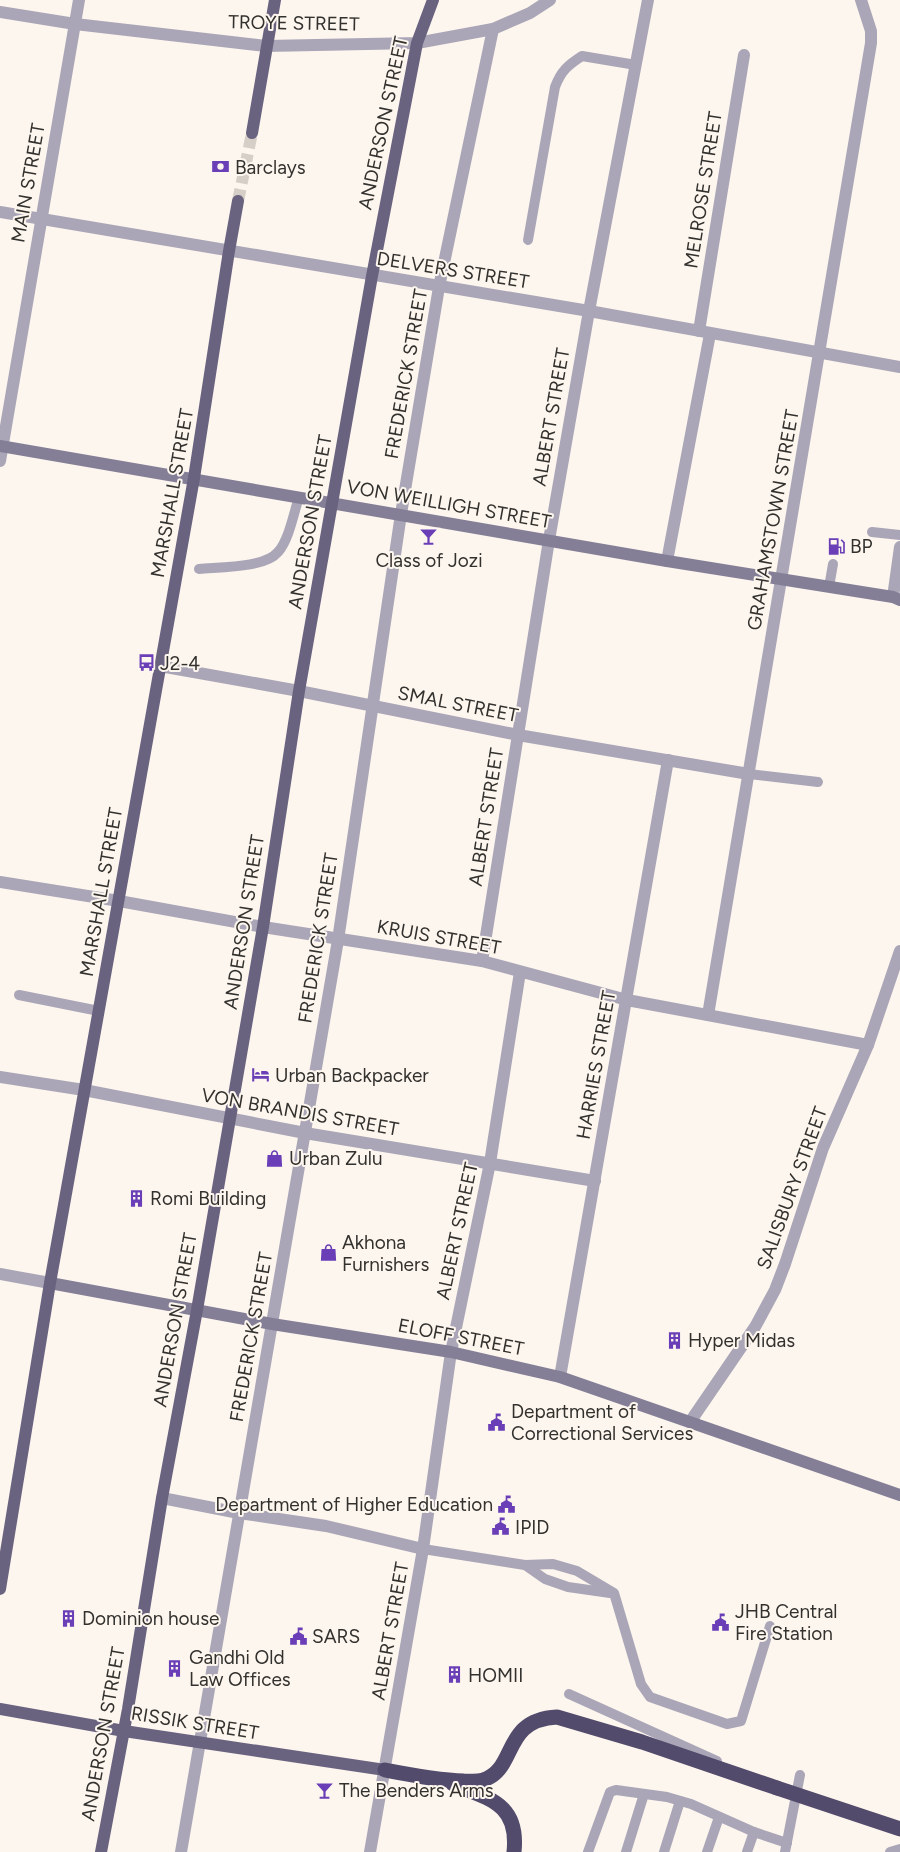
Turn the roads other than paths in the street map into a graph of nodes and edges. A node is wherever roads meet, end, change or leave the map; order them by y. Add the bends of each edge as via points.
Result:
1 (79, 0) edge
2 (275, 0) edge
3 (433, 0) edge
4 (550, 0) edge
5 (648, 0) edge
6 (861, 0) edge
7 (0, 12) edge
8 (75, 24) junction
9 (492, 29) junction
10 (417, 43) junction
11 (266, 46) junction
12 (744, 55) dead end
13 (636, 65) junction
14 (252, 133) tunnel mouth
15 (238, 201) tunnel mouth
16 (0, 212) edge
17 (41, 219) junction
18 (528, 240) dead end
19 (229, 251) junction
20 (372, 276) junction
21 (440, 287) junction
22 (589, 311) junction
23 (704, 333) junction
24 (820, 354) junction
25 (900, 367) edge
26 (1, 446) edge
27 (0, 461) edge
28 (194, 478) junction
29 (299, 497) junction
30 (332, 503) junction
31 (401, 514) junction
32 (872, 532) dead end
33 (900, 535) edge
34 (549, 540) junction
35 (900, 547) edge
36 (668, 561) junction
37 (833, 564) dead end
38 (199, 569) dead end
39 (782, 580) junction
40 (829, 587) junction
41 (896, 598) edge
42 (160, 666) junction
43 (299, 691) junction
44 (372, 706) junction
45 (518, 735) junction
46 (668, 760) junction
47 (750, 774) junction
48 (818, 782) dead end
49 (0, 882) edge
50 (119, 901) junction
51 (263, 927) junction
52 (338, 940) junction
53 (900, 952) edge
54 (482, 961) junction
55 (520, 972) junction
56 (19, 996) dead end
57 (627, 1000) junction
58 (99, 1011) junction
59 (708, 1015) junction
60 (868, 1045) junction
61 (0, 1077) edge
62 (84, 1090) junction
63 (229, 1120) junction
64 (305, 1133) junction
65 (490, 1163) junction
66 (595, 1181) junction
67 (0, 1274) edge
68 (50, 1283) junction
69 (197, 1310) junction
70 (272, 1324) junction
71 (451, 1352) junction
72 (560, 1377) junction
73 (690, 1422) junction
74 (900, 1495) edge
75 (162, 1498) junction
76 (239, 1513) junction
77 (423, 1549) junction
78 (525, 1564) junction
79 (0, 1589) edge
80 (614, 1593) junction
81 (770, 1626) dead end
82 (569, 1694) dead end
83 (0, 1709) edge
84 (124, 1731) junction
85 (200, 1742) junction
86 (385, 1770) junction
87 (800, 1775) dead end
88 (442, 1780) junction
89 (777, 1788) junction
90 (644, 1794) junction
91 (680, 1801) junction
92 (719, 1817) junction
93 (900, 1829) edge
94 (754, 1832) junction
95 (786, 1847) edge
96 (900, 1849) edge
97 (101, 1852) edge
98 (181, 1852) edge
99 (370, 1852) edge
100 (514, 1852) edge
101 (588, 1852) edge
102 (626, 1852) edge
103 (664, 1852) edge
104 (707, 1852) edge
105 (747, 1852) edge
106 (890, 1852) edge

1 - 8 street, MAIN STREET
2 - 11 main road
3 - 10 main road, ANDERSON STREET
4 - 9 street, TROYE STREET via 530,13
5 - 13 street, ALBERT STREET
6 - 24 street, GRAHAMSTOWN STREET via 871,31 871,43
7 - 8 street, TROYE STREET
8 - 11 street, TROYE STREET
8 - 17 street, MAIN STREET
9 - 10 street, TROYE STREET
9 - 21 street, FREDERICK STREET
10 - 11 street, TROYE STREET
10 - 20 main road, ANDERSON STREET
11 - 14 main road
12 - 23 street, MELROSE STREET
13 - 18 lane via 582,56 559,75
13 - 22 street, ALBERT STREET
15 - 19 main road, MARSHALL STREET
16 - 17 street, DELVERS STREET
17 - 19 street, DELVERS STREET
17 - 26 street, MAIN STREET
19 - 20 street, DELVERS STREET
19 - 28 main road, MARSHALL STREET
20 - 21 street, DELVERS STREET
20 - 30 main road, ANDERSON STREET
21 - 22 street, DELVERS STREET
21 - 31 street, FREDERICK STREET
22 - 23 street, DELVERS STREET
22 - 34 street, ALBERT STREET
23 - 24 street, DELVERS STREET
23 - 36 street, MELROSE STREET
24 - 25 street, DELVERS STREET
24 - 39 street, GRAHAMSTOWN STREET
26 - 27 street, MAIN STREET
26 - 28 main road, VON WEILLIGH STREET
28 - 29 main road, VON WEILLIGH STREET
28 - 42 main road, MARSHALL STREET
29 - 30 main road, VON WEILLIGH STREET
29 - 38 lane via 280,551 272,558
30 - 31 main road, VON WEILLIGH STREET
30 - 43 main road, ANDERSON STREET
31 - 34 main road, VON WEILLIGH STREET
31 - 44 street, FREDERICK STREET
32 - 33 lane
34 - 36 main road, VON WEILLIGH STREET
34 - 45 street, ALBERT STREET
35 - 41 street
36 - 39 main road, VON WEILLIGH STREET
37 - 40 lane
39 - 40 main road, VON WEILLIGH STREET
39 - 47 street, GRAHAMSTOWN STREET
40 - 41 main road, VON WEILLIGH STREET
42 - 43 street, SMAL STREET
42 - 50 main road, MARSHALL STREET
43 - 44 street, SMAL STREET
43 - 51 main road, ANDERSON STREET
44 - 45 street, SMAL STREET
44 - 52 street, FREDERICK STREET
45 - 46 street, SMAL STREET
45 - 54 street, ALBERT STREET
46 - 47 street, SMAL STREET
46 - 57 street, HARRIES STREET
47 - 48 lane
47 - 59 street, GRAHAMSTOWN STREET
49 - 50 street, KRUIS STREET
50 - 51 street, KRUIS STREET
50 - 58 main road, MARSHALL STREET
51 - 52 street, KRUIS STREET
51 - 63 main road, ANDERSON STREET
52 - 54 street, KRUIS STREET
52 - 64 street, FREDERICK STREET
53 - 60 street, SALISBURY STREET
54 - 55 street, KRUIS STREET
55 - 57 street, KRUIS STREET
55 - 65 street, ALBERT STREET
56 - 58 lane
57 - 59 street, KRUIS STREET
57 - 66 street, HARRIES STREET
58 - 62 main road, MARSHALL STREET
59 - 60 street, KRUIS STREET
60 - 73 street, SALISBURY STREET via 823,1148 775,1290 755,1327
61 - 62 street, VON BRANDIS STREET
62 - 63 street, VON BRANDIS STREET
62 - 68 main road, MARSHALL STREET
63 - 64 street, VON BRANDIS STREET
63 - 69 main road, ANDERSON STREET
64 - 65 street, VON BRANDIS STREET
64 - 70 street, FREDERICK STREET
65 - 66 street, VON BRANDIS STREET
65 - 71 street, ALBERT STREET
66 - 72 street, HARRIES STREET
67 - 68 street, ELOFF STREET
68 - 69 main road, ELOFF STREET
68 - 79 main road, MARSHALL STREET
69 - 70 main road, ELOFF STREET
69 - 75 main road, ANDERSON STREET
70 - 71 main road, ELOFF STREET
70 - 76 street, FREDERICK STREET
71 - 72 main road, ELOFF STREET
71 - 77 street, ALBERT STREET
72 - 73 main road, ELOFF STREET
73 - 74 main road, ELOFF STREET
75 - 76 street
75 - 84 main road, ANDERSON STREET
76 - 77 street via 326,1526
76 - 85 street, FREDERICK STREET
77 - 78 lane
77 - 86 street, ALBERT STREET
78 - 80 lane via 545,1579 568,1587
78 - 80 lane via 552,1564 577,1572
80 - 81 lane via 641,1684 650,1697 727,1724 741,1720
82 - 89 lane
83 - 84 main road, RISSIK STREET
84 - 85 main road, RISSIK STREET
84 - 97 main road, ANDERSON STREET
85 - 86 main road, RISSIK STREET
85 - 98 street, FREDERICK STREET
86 - 88 highway
86 - 99 street, ALBERT STREET
87 - 95 lane
88 - 89 highway via 485,1780 501,1766 519,1734 528,1725 557,1717
88 - 100 highway via 494,1801 508,1814 514,1830
89 - 93 highway, bridge
90 - 91 lane
90 - 101 lane via 610,1792
90 - 102 lane
91 - 92 lane
91 - 103 lane
92 - 94 lane
92 - 104 lane
94 - 95 lane
94 - 105 lane
96 - 106 lane

